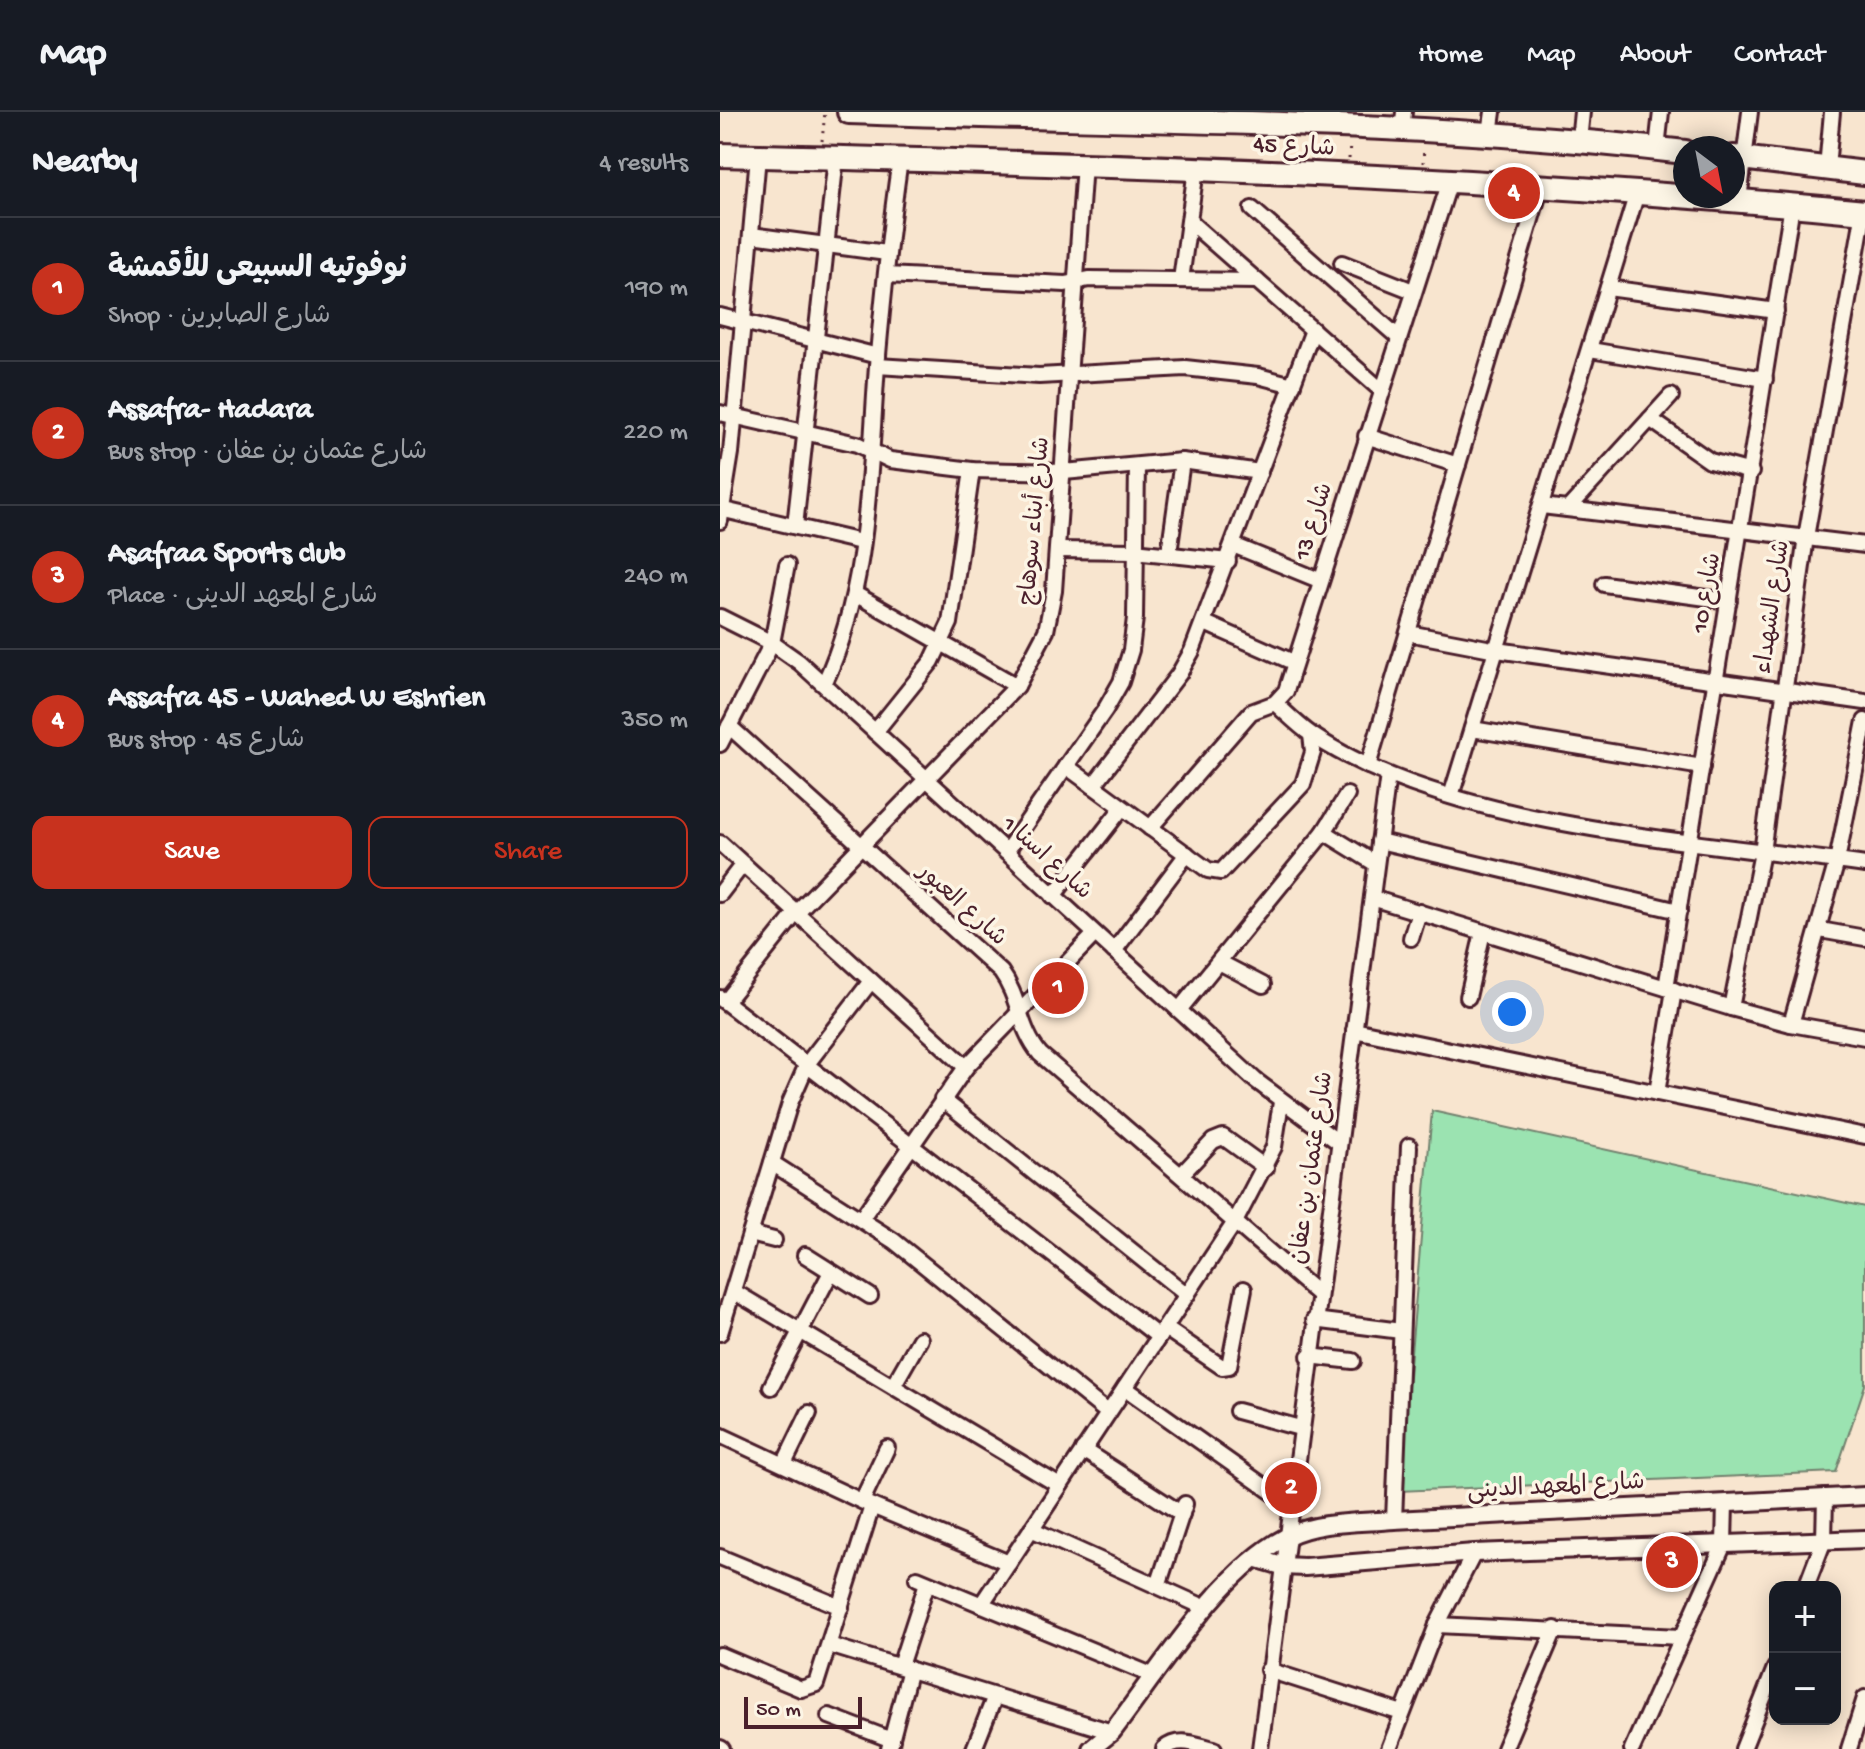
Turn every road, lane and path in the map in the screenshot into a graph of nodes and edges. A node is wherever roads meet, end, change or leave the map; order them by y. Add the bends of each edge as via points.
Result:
1 (825, 112) edge
2 (849, 112) edge
3 (1582, 112) edge
4 (1661, 112) edge
5 (1750, 112) edge
6 (1832, 112) edge
7 (921, 113) edge
8 (1009, 115) edge
9 (1088, 116) edge
10 (1211, 116) edge
11 (1306, 119) edge
12 (1491, 123) edge
13 (1410, 124) edge
14 (1352, 127) junction
15 (1744, 136) edge
16 (1579, 141) junction
17 (1657, 148) junction
18 (1673, 150) edge
19 (720, 155) edge
20 (758, 156) junction
21 (828, 157) junction
22 (900, 159) junction
23 (1745, 159) edge
24 (1084, 164) junction
25 (1827, 168) junction
26 (1196, 169) junction
27 (1865, 173) edge
28 (1348, 176) junction
29 (1422, 181) junction
30 (1450, 181) junction
31 (1541, 186) junction
32 (1637, 193) junction
33 (1673, 195) edge
34 (1745, 201) edge
35 (1792, 205) junction
36 (1252, 209) dead end
37 (1864, 212) edge
38 (1190, 222) junction
39 (751, 235) junction
40 (826, 245) junction
41 (887, 253) junction
42 (1342, 263) dead end
43 (886, 275) junction
44 (1181, 280) junction
45 (1257, 281) junction
46 (1077, 282) junction
47 (1608, 288) junction
48 (1413, 291) junction
49 (1776, 311) junction
50 (720, 316) edge
51 (742, 322) junction
52 (1313, 330) junction
53 (1398, 337) junction
54 (816, 340) junction
55 (1590, 350) junction
56 (878, 361) junction
57 (1071, 376) junction
58 (1765, 379) junction
59 (1293, 385) junction
60 (1381, 390) junction
61 (1671, 396) dead end
62 (727, 415) edge
63 (1650, 419) junction
64 (806, 432) junction
65 (1366, 436) junction
66 (871, 450) junction
67 (1182, 461) junction
68 (1458, 465) junction
69 (1137, 466) junction
70 (972, 470) junction
71 (1064, 472) junction
72 (1260, 472) junction
73 (1751, 472) junction
74 (1542, 506) junction
75 (1568, 509) junction
76 (721, 513) edge
77 (795, 526) junction
78 (1742, 529) junction
79 (1806, 537) junction
80 (861, 542) junction
81 (1233, 545) junction
82 (1865, 545) edge
83 (1057, 550) junction
84 (1134, 551) junction
85 (1169, 553) junction
86 (1228, 561) junction
87 (787, 565) dead end
88 (1319, 580) junction
89 (1604, 584) dead end
90 (855, 594) junction
91 (1729, 601) junction
92 (720, 617) edge
93 (1205, 623) junction
94 (1408, 633) junction
95 (772, 643) junction
96 (942, 644) junction
97 (1497, 650) junction
98 (1293, 662) junction
99 (1715, 682) junction
100 (824, 684) junction
101 (1017, 686) junction
102 (1785, 690) junction
103 (1865, 702) edge
104 (1275, 703) junction
105 (1865, 721) edge
106 (729, 726) junction
107 (1472, 729) junction
108 (875, 732) junction
109 (1311, 735) junction
110 (720, 744) edge
111 (1066, 766) junction
112 (1368, 766) junction
113 (1702, 767) junction
114 (1388, 775) junction
115 (927, 781) junction
116 (1093, 786) junction
117 (1859, 788) edge
118 (1347, 795) dead end
119 (1451, 796) junction
120 (1122, 808) junction
121 (1150, 828) junction
122 (1324, 832) junction
123 (1379, 841) junction
124 (1690, 841) junction
125 (720, 843) edge
126 (862, 846) junction
127 (1006, 852) junction
128 (1762, 852) junction
129 (1187, 854) junction
130 (1837, 861) junction
131 (743, 864) junction
132 (1376, 864) junction
133 (1865, 865) edge
134 (720, 894) edge
135 (1053, 896) junction
136 (1372, 898) junction
137 (1679, 911) junction
138 (1419, 912) junction
139 (796, 913) junction
140 (1820, 930) junction
141 (1483, 932) junction
142 (1095, 934) junction
143 (1411, 938) dead end
144 (1865, 938) edge
145 (1114, 951) junction
146 (1219, 962) junction
147 (871, 981) junction
148 (1263, 985) dead end
149 (1670, 989) junction
150 (1468, 997) dead end
151 (723, 1000) edge
152 (1731, 1008) junction
153 (1179, 1010) junction
154 (1018, 1012) junction
155 (1791, 1024) junction
156 (1354, 1030) junction
157 (1865, 1037) edge
158 (807, 1064) junction
159 (966, 1067) junction
160 (1657, 1093) junction
161 (942, 1099) junction
162 (1281, 1102) junction
163 (1865, 1136) edge
164 (1338, 1142) junction
165 (908, 1146) junction
166 (1409, 1146) dead end
167 (772, 1163) junction
168 (1266, 1168) junction
169 (1181, 1175) junction
170 (861, 1219) junction
171 (1235, 1222) junction
172 (750, 1234) junction
173 (774, 1240) dead end
174 (805, 1255) dead end
175 (831, 1272) junction
176 (1244, 1289) dead end
177 (733, 1291) junction
178 (1318, 1294) junction
179 (1187, 1295) junction
180 (870, 1296) dead end
181 (1314, 1320) junction
182 (800, 1331) junction
183 (1401, 1331) junction
184 (1162, 1332) junction
185 (720, 1333) edge
186 (920, 1339) dead end
187 (1309, 1356) junction
188 (1353, 1361) dead end
189 (893, 1386) junction
190 (771, 1387) dead end
191 (1125, 1388) junction
192 (1237, 1411) dead end
193 (809, 1413) dead end
194 (1108, 1413) junction
195 (1300, 1428) junction
196 (720, 1435) edge
197 (887, 1448) dead end
198 (1083, 1450) junction
199 (784, 1464) junction
200 (1060, 1486) junction
201 (1865, 1496) edge
202 (1825, 1497) junction
203 (867, 1503) junction
204 (1725, 1503) junction
205 (1289, 1504) junction
206 (1394, 1520) junction
207 (1031, 1529) junction
208 (1286, 1537) junction
209 (1865, 1539) edge
210 (1824, 1540) junction
211 (1724, 1544) junction
212 (1474, 1553) junction
213 (720, 1557) edge
214 (1258, 1559) junction
215 (1009, 1563) junction
216 (1282, 1566) junction
217 (1808, 1581) edge
218 (1158, 1586) junction
219 (981, 1605) junction
220 (841, 1607) junction
221 (1206, 1608) junction
222 (1437, 1625) junction
223 (1555, 1629) junction
224 (1680, 1637) junction
225 (829, 1645) junction
226 (720, 1655) edge
227 (905, 1668) junction
228 (1268, 1670) junction
229 (1154, 1676) junction
230 (1769, 1683) edge
231 (995, 1696) junction
232 (1865, 1698) edge
233 (1402, 1713) junction
234 (829, 1716) dead end
235 (1112, 1732) junction
236 (891, 1744) edge
237 (974, 1749) edge
238 (1091, 1749) edge
239 (1164, 1749) edge
240 (1214, 1749) edge
241 (1260, 1749) edge
242 (1389, 1749) edge
243 (1504, 1749) edge
244 (1632, 1749) edge
245 (1743, 1749) edge
246 (1849, 1749) edge

1 - 21 path
2 - 7 main road, شارع 45
3 - 16 street
4 - 17 street
5 - 15 street
6 - 25 street
7 - 8 main road, شارع 45
8 - 9 main road, شارع 45
9 - 10 main road, شارع 45
10 - 11 main road, شارع 45
11 - 14 main road, شارع 45
12 - 13 main road, شارع 45
12 - 16 main road, شارع 45
13 - 14 main road, شارع 45
13 - 29 path
14 - 28 path
16 - 17 main road, شارع 45
17 - 18 main road, شارع 45
19 - 20 main road, شارع 45
20 - 21 main road, شارع 45
20 - 39 street
21 - 22 main road, شارع 45
21 - 40 street
22 - 24 main road, شارع 45
22 - 41 street
23 - 25 main road
24 - 26 main road, شارع 45
24 - 46 street, شارع أبناء سوهاج
25 - 27 main road
26 - 28 main road, شارع 45
26 - 38 street
28 - 29 main road, شارع 45
29 - 30 main road, شارع 45
30 - 31 main road, شارع 45
30 - 48 street, شارع 13
31 - 32 main road, شارع 45
31 - 68 street
32 - 33 main road, شارع 45
32 - 47 street
34 - 35 main road, شارع 45
35 - 37 main road, شارع 45
35 - 49 street, شارع 10
36 - 53 street
37 - 79 street, شارع الشهداء
38 - 44 street
38 - 45 street
39 - 40 street
39 - 51 street
40 - 41 street
40 - 54 street
41 - 43 street
42 - 48 street
43 - 46 street
43 - 56 street
44 - 45 street
44 - 46 street
45 - 52 street
46 - 57 street, شارع أبناء سوهاج
47 - 49 street
47 - 55 street
48 - 53 street, شارع 13
49 - 58 street, شارع 10
50 - 51 street
51 - 54 street
51 - 62 street
52 - 59 street
52 - 60 street
53 - 60 street, شارع 13
54 - 56 street
54 - 64 street
55 - 58 street
55 - 74 street
56 - 57 street
56 - 66 street
57 - 59 street via 1185,368
57 - 71 street, شارع أبناء سوهاج
58 - 73 street, شارع 10
59 - 72 street
60 - 65 street, شارع 13
61 - 63 street
62 - 64 street
62 - 76 street
63 - 73 street via 1710,461
63 - 75 street
64 - 66 street
64 - 77 street
65 - 68 street
65 - 88 street, شارع 13
66 - 70 street via 890,460
66 - 80 street
67 - 69 street
67 - 72 street
67 - 85 street
68 - 94 street
69 - 71 street
69 - 84 street
70 - 71 street
70 - 96 street via 952,612
71 - 83 street, شارع أبناء سوهاج
72 - 81 street
73 - 78 street, شارع 10
74 - 75 street
74 - 97 street
75 - 78 street
76 - 77 street
77 - 80 street
78 - 79 street
78 - 91 street, شارع 10
79 - 82 street
79 - 102 street, شارع الشهداء
80 - 90 street
81 - 86 street
81 - 88 street
83 - 84 street
83 - 101 street, شارع أبناء سوهاج via 1046,631
84 - 85 street
84 - 111 street via 1135,618 1124,671 1105,710
85 - 86 street
86 - 93 street
87 - 95 street
88 - 98 street, شارع 13
89 - 91 street
90 - 96 street
90 - 100 street
91 - 99 street, شارع 10
92 - 95 street, شارع اسنا 1
93 - 98 street
93 - 116 street via 1179,674
94 - 97 street
94 - 112 street
95 - 100 street, شارع اسنا 1
95 - 106 street
96 - 101 street
96 - 108 street
97 - 99 street
97 - 107 street
98 - 104 street, شارع 13 via 1286,691
99 - 102 street
99 - 113 street, شارع 10
100 - 108 street, شارع اسنا 1
101 - 115 street, شارع أبناء سوهاج
102 - 103 street
102 - 128 street, شارع الشهداء
104 - 109 street
104 - 121 street via 1251,712
105 - 117 street
106 - 110 street
106 - 126 street, شارع العبور
107 - 113 street
107 - 119 street
108 - 115 street, شارع اسنا 1
109 - 112 street
109 - 129 street via 1313,752 1303,784 1227,869 1208,870
111 - 116 street
111 - 127 street
112 - 114 street
113 - 124 street, شارع 10
114 - 119 street
114 - 123 street, شارع عثمان بن عفان
115 - 126 street, شارع أبناء سوهاج
115 - 127 street, شارع اسنا 1
116 - 120 street
117 - 130 street
118 - 122 street
119 - 124 street via 1567,822
120 - 121 street
120 - 135 street
121 - 129 street
122 - 132 street
122 - 146 street
123 - 132 street, شارع عثمان بن عفان
123 - 137 street
124 - 128 street
124 - 137 street, شارع 10
125 - 131 street
126 - 139 street, شارع أبناء سوهاج
126 - 154 street, شارع العبور via 1001,972
127 - 135 street, شارع اسنا 1
128 - 130 street
128 - 152 street, شارع الشهداء
129 - 145 street
130 - 133 street
130 - 140 street
131 - 134 street
131 - 139 street
132 - 136 street, شارع عثمان بن عفان
135 - 142 street, شارع اسنا 1
136 - 138 street
136 - 156 street, شارع عثمان بن عفان
137 - 149 street, شارع 10
138 - 141 street
138 - 143 street
139 - 147 street
139 - 151 street, شارع أبناء سوهاج
140 - 144 street
140 - 155 street
141 - 149 street
141 - 150 street
142 - 145 street, شارع اسنا 1
142 - 154 street
145 - 153 street, شارع اسنا 1
146 - 148 street
146 - 153 street
147 - 158 street
147 - 159 street
149 - 152 street
149 - 160 street, شارع 10
151 - 158 street
152 - 155 street
153 - 162 street, شارع اسنا 1
154 - 159 street
154 - 169 street, شارع العبور via 1040,1054
155 - 157 street
156 - 160 street
156 - 164 street, شارع عثمان بن عفان
158 - 165 street
158 - 167 street
159 - 161 street
160 - 163 street
161 - 165 street
161 - 179 street
162 - 164 street, شارع اسنا 1
162 - 168 street
164 - 178 street, شارع عثمان بن عفان
165 - 170 street
165 - 184 street
166 - 183 street
167 - 170 street
167 - 172 street
168 - 169 street via 1223,1137
168 - 171 street
169 - 171 street, شارع العبور
170 - 194 street
171 - 178 street, شارع العبور
171 - 179 street
172 - 173 street
172 - 177 street
174 - 175 street
175 - 180 street
175 - 182 street
176 - 184 street via 1229,1366 1222,1367
177 - 182 street
177 - 185 street
178 - 181 street, شارع عثمان بن عفان
179 - 184 street
181 - 183 street
181 - 187 street, شارع عثمان بن عفان
182 - 189 street
182 - 190 street
183 - 206 street
184 - 191 street
186 - 189 street
187 - 188 street
187 - 195 street, شارع عثمان بن عفان
189 - 200 street
191 - 194 street
191 - 205 street
192 - 195 street
193 - 199 street
194 - 198 street
195 - 205 street, شارع عثمان بن عفان
196 - 199 street
197 - 203 street
198 - 200 street
198 - 218 street via 1184,1509
199 - 203 street
200 - 207 street
201 - 202 street, شارع المعهد الدينى
202 - 204 street, شارع المعهد الدينى
202 - 210 street
203 - 215 street
203 - 220 street
204 - 206 street, شارع المعهد الدينى
204 - 211 street
205 - 208 street, شارع عثمان بن عفان
206 - 208 street, شارع المعهد الدينى
207 - 215 street
207 - 218 street
208 - 214 street, شارع المعهد الدينى
208 - 216 street, شارع عثمان بن عفان
209 - 210 street
210 - 211 street
210 - 217 street
211 - 212 street
211 - 224 street
212 - 216 street
212 - 222 street
213 - 220 street
214 - 216 street
214 - 221 street, شارع المعهد الدينى
215 - 219 street
216 - 228 street, شارع عثمان بن عفان
218 - 221 street
219 - 227 street via 922,1580
219 - 229 street
220 - 225 street
221 - 229 street, شارع المعهد الدينى
222 - 223 street
222 - 233 street
223 - 224 street
223 - 243 street
224 - 244 street
225 - 226 street via 812,1688 801,1689
225 - 227 street
227 - 231 street
227 - 236 street
228 - 233 street
228 - 241 street, شارع عثمان بن عفان
229 - 235 street, شارع المعهد الدينى
230 - 245 street
231 - 235 street
231 - 237 street
232 - 246 street
233 - 242 street
234 - 236 street
235 - 238 street, شارع المعهد الدينى
239 - 240 street via 1181,1741

